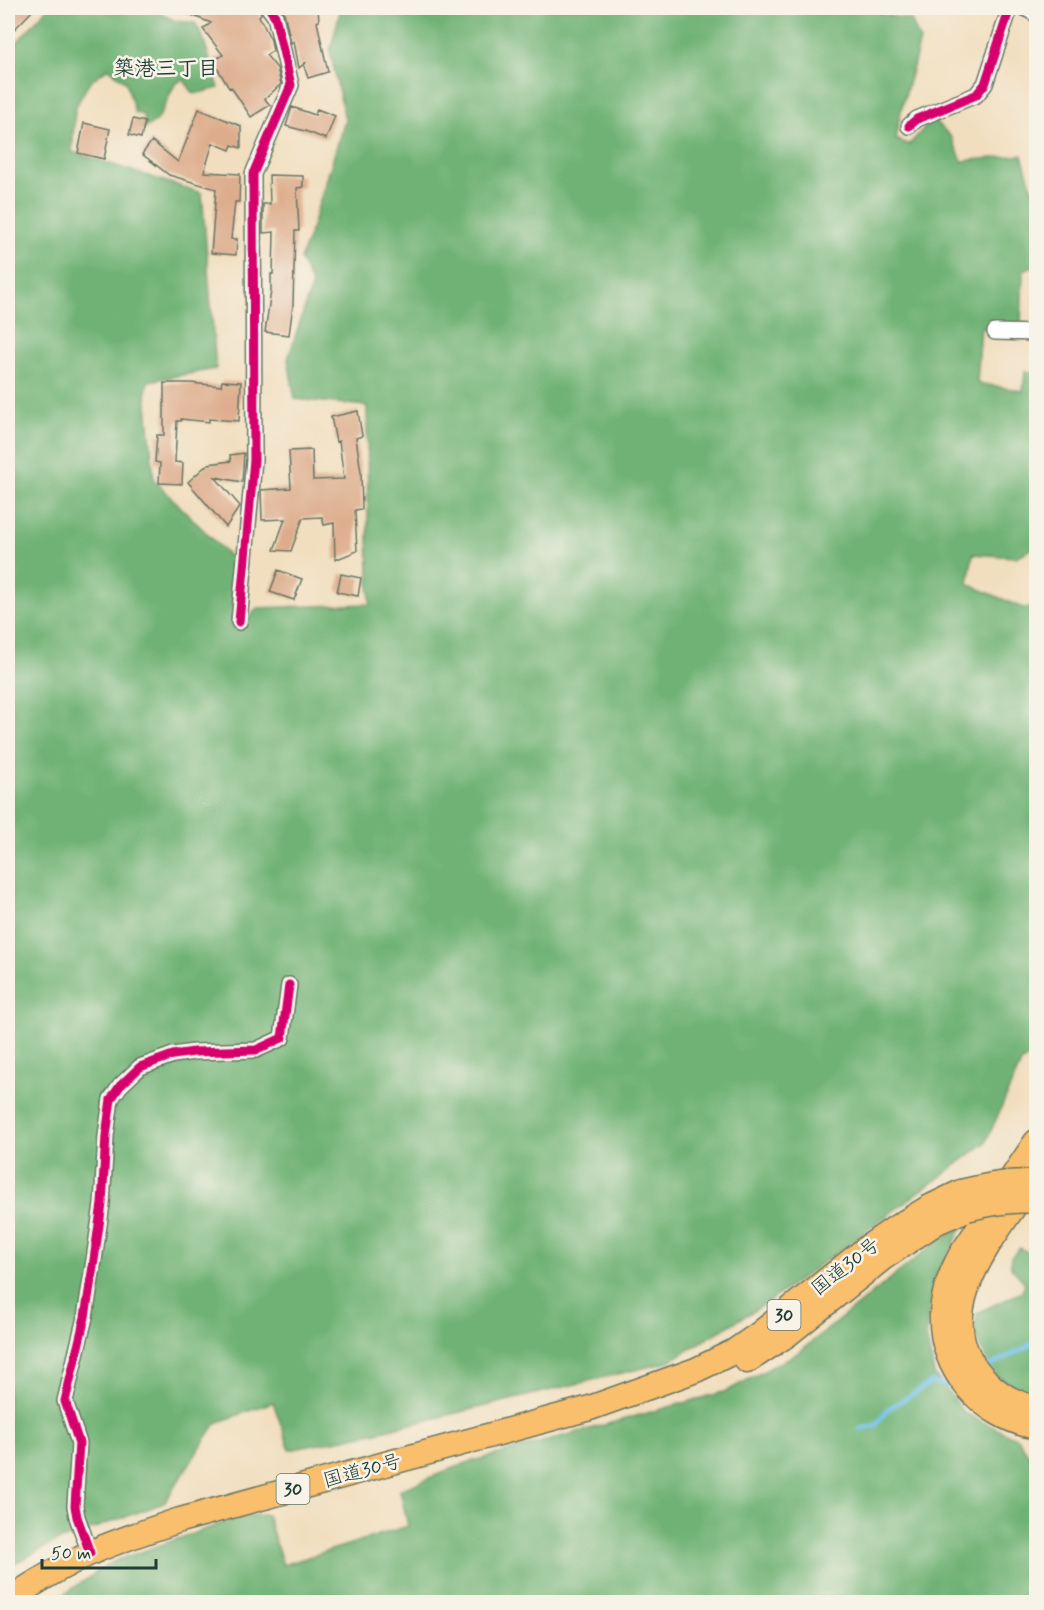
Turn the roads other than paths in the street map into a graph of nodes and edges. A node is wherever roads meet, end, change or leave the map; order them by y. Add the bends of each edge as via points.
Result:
1 (269, 8) edge
2 (1010, 8) edge
3 (1025, 8) edge
4 (1036, 14) edge
5 (909, 126) dead end
6 (995, 332) dead end
7 (1036, 333) edge
8 (239, 622) dead end
9 (289, 985) dead end
10 (1036, 1142) edge
11 (1036, 1173) edge
12 (1036, 1183) edge
13 (964, 1201) junction
14 (1036, 1201) edge
15 (952, 1331) junction
16 (980, 1388) junction
17 (1036, 1408) edge
18 (1036, 1427) edge
19 (90, 1553) junction
20 (8, 1600) edge

1 - 8 street via 275,16 291,84 253,174 254,460
2 - 5 street via 985,84 976,95
3 - 4 street
6 - 7 street
9 - 19 street via 282,1038 256,1050 173,1055 140,1067 111,1099 94,1260 65,1401 79,1443 75,1506
10 - 15 highway via 952,1272 942,1314
11 - 15 highway via 974,1268
12 - 13 highway, 国道30号 / 30, bridge via 986,1186
13 - 14 highway, 国道30号 / 30, bridge
13 - 19 highway, 国道30号 / 30 via 883,1258 787,1335 733,1369 657,1395 590,1408 180,1520
15 - 16 highway via 964,1344
16 - 17 highway
16 - 18 highway via 986,1406 1004,1417
19 - 20 highway, 国道30号 / 30

